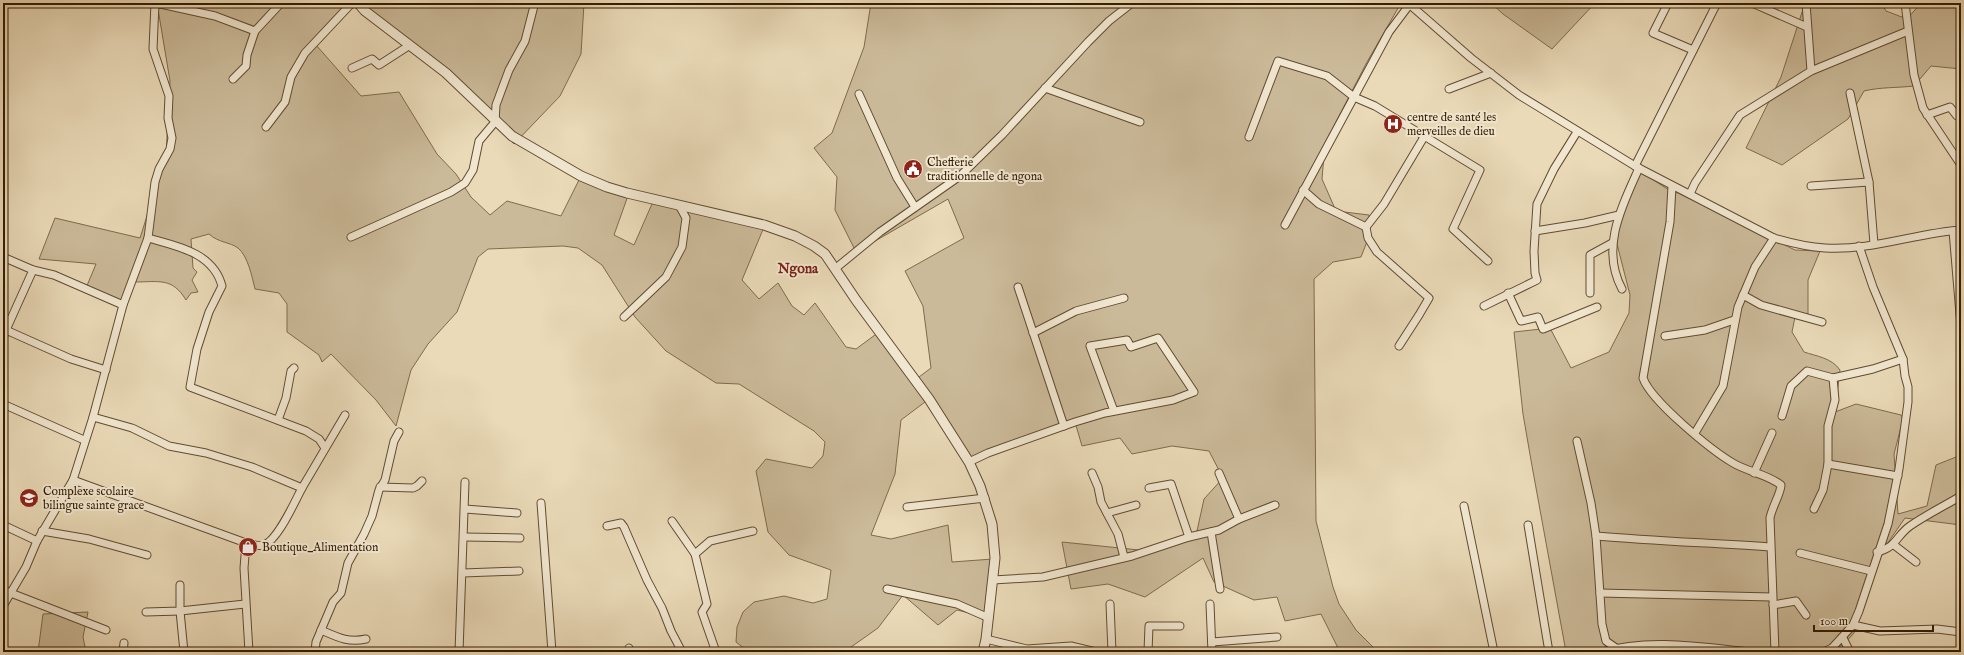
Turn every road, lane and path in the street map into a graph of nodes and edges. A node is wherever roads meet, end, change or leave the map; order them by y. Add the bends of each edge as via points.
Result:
1 (155, 3) edge
2 (281, 3) edge
3 (352, 3) edge
4 (358, 3) edge
5 (532, 3) edge
6 (1668, 3) edge
7 (1717, 3) edge
8 (1752, 3) edge
9 (1806, 3) edge
10 (1905, 3) edge
11 (1127, 4) edge
12 (1409, 4) edge
13 (1807, 27) junction
14 (255, 30) junction
15 (1908, 31) junction
16 (410, 45) junction
17 (1693, 50) junction
18 (352, 68) dead end
19 (1811, 71) junction
20 (1491, 73) junction
21 (234, 79) dead end
22 (1045, 88) junction
23 (1449, 89) dead end
24 (1850, 93) dead end
25 (859, 94) dead end
26 (1354, 97) junction
27 (1927, 115) junction
28 (1961, 116) edge
29 (495, 122) junction
30 (1140, 122) dead end
31 (266, 127) dead end
32 (1577, 132) junction
33 (1249, 137) dead end
34 (1424, 137) junction
35 (1961, 166) edge
36 (1637, 167) junction
37 (1869, 182) junction
38 (1672, 186) junction
39 (1811, 186) dead end
40 (1303, 190) junction
41 (1690, 194) junction
42 (679, 205) junction
43 (915, 207) junction
44 (1619, 215) junction
45 (1285, 225) dead end
46 (1366, 227) junction
47 (1953, 230) junction
48 (1961, 230) edge
49 (1535, 231) junction
50 (351, 237) dead end
51 (148, 238) junction
52 (1774, 238) junction
53 (1612, 243) junction
54 (1874, 244) junction
55 (1859, 246) junction
56 (3, 257) edge
57 (1488, 261) dead end
58 (836, 268) junction
59 (33, 270) junction
60 (1018, 287) dead end
61 (1622, 289) dead end
62 (1508, 293) junction
63 (1590, 293) dead end
64 (1743, 295) junction
65 (1124, 298) dead end
66 (123, 305) junction
67 (1484, 306) dead end
68 (1597, 307) dead end
69 (624, 317) dead end
70 (1734, 320) junction
71 (1822, 322) dead end
72 (1961, 326) edge
73 (5, 329) edge
74 (1033, 333) junction
75 (1666, 336) dead end
76 (3, 338) edge
77 (1399, 346) dead end
78 (1903, 359) junction
79 (294, 368) dead end
80 (106, 370) junction
81 (1833, 378) junction
82 (3, 404) edge
83 (1114, 411) junction
84 (346, 415) dead end
85 (1782, 416) dead end
86 (93, 417) junction
87 (278, 420) junction
88 (1064, 426) junction
89 (399, 432) dead end
90 (1772, 433) dead end
91 (1695, 434) junction
92 (84, 440) junction
93 (1577, 441) dead end
94 (325, 448) junction
95 (969, 462) junction
96 (1828, 464) junction
97 (1219, 472) dead end
98 (1092, 473) dead end
99 (1754, 473) junction
100 (1898, 476) junction
101 (73, 480) junction
102 (422, 481) dead end
103 (465, 482) dead end
104 (302, 488) junction
105 (380, 488) junction
106 (1149, 488) dead end
107 (1961, 496) edge
108 (985, 498) junction
109 (541, 503) dead end
110 (1136, 505) dead end
111 (1275, 505) dead end
112 (1464, 506) dead end
113 (907, 507) dead end
114 (465, 509) junction
115 (1814, 509) dead end
116 (517, 513) dead end
117 (1107, 513) junction
118 (1239, 519) junction
119 (672, 521) dead end
120 (1528, 524) dead end
121 (3, 525) edge
122 (607, 526) dead end
123 (753, 531) dead end
124 (42, 532) junction
125 (1211, 532) junction
126 (1596, 536) junction
127 (464, 537) junction
128 (1189, 537) junction
129 (520, 538) dead end
130 (37, 540) junction
131 (246, 543) junction
132 (1894, 545) junction
133 (1770, 547) junction
134 (1878, 552) junction
135 (1800, 553) dead end
136 (695, 554) junction
137 (146, 555) dead end
138 (1124, 557) junction
139 (1916, 562) dead end
140 (519, 571) dead end
141 (1871, 571) junction
142 (463, 573) junction
143 (993, 580) junction
144 (180, 585) dead end
145 (887, 589) dead end
146 (1220, 589) dead end
147 (3, 590) edge
148 (12, 593) junction
149 (1600, 593) junction
150 (1773, 601) junction
151 (246, 604) junction
152 (1110, 604) dead end
153 (1210, 604) dead end
154 (3, 606) edge
155 (180, 611) junction
156 (146, 612) dead end
157 (1806, 615) dead end
158 (989, 618) junction
159 (1180, 626) dead end
160 (1853, 626) junction
161 (106, 630) dead end
162 (321, 630) junction
163 (1961, 632) edge
164 (1277, 637) dead end
165 (1843, 638) junction
166 (366, 639) dead end
167 (986, 639) junction
168 (1212, 642) junction
169 (124, 643) dead end
170 (1616, 648) junction
171 (1070, 649) edge
172 (1644, 649) edge
173 (1698, 650) edge
174 (123, 652) edge
175 (184, 652) edge
176 (250, 652) edge
177 (315, 652) edge
178 (459, 652) edge
179 (552, 652) edge
180 (682, 652) edge
181 (716, 652) edge
182 (793, 652) edge
183 (800, 652) edge
184 (983, 652) edge
185 (1096, 652) edge
186 (1112, 652) edge
187 (1148, 652) edge
188 (1212, 652) edge
189 (1494, 652) edge
190 (1549, 652) edge
191 (1602, 652) edge
192 (1749, 652) edge
193 (1775, 652) edge
194 (1824, 652) edge
195 (1850, 652) edge

1 - 14 street via 215,16
1 - 51 street via 153,49 169,96 168,118 172,138 170,149 155,182
2 - 14 street
3 - 31 street via 305,53 290,77 285,102
4 - 16 street
5 - 29 street via 534,6 525,41 509,70 496,105
6 - 17 street via 1652,33
7 - 17 street
8 - 13 street
9 - 13 street
10 - 15 street
11 - 22 street
12 - 20 street
12 - 26 street via 1389,32
13 - 19 street
14 - 21 street via 246,66
15 - 19 street
15 - 27 street via 1917,89
16 - 18 street via 379,65 372,59
16 - 29 street via 446,73
17 - 36 street
19 - 41 street via 1740,115
20 - 23 street
20 - 32 street via 1519,95
22 - 30 street
22 - 43 street via 960,176
24 - 37 street
25 - 43 street via 897,178
26 - 33 street via 1327,76 1278,60
26 - 34 street via 1375,106
26 - 40 street
27 - 28 street via 1950,107 1957,116
27 - 35 street
29 - 42 street via 512,136 589,179 621,191
29 - 50 street via 479,141 473,170 460,188
32 - 36 street
32 - 49 street via 1554,169 1537,204
34 - 46 street via 1384,204
34 - 57 street via 1480,170 1454,229
36 - 38 street
36 - 44 street
37 - 39 street
37 - 54 street
38 - 41 street
38 - 91 street via 1670,222 1643,378 1650,390
40 - 45 street
40 - 46 street via 1319,204
41 - 52 street
42 - 58 street via 748,220 795,236 825,254
42 - 69 street via 686,218 682,248 666,278
43 - 58 street
44 - 49 street
44 - 53 street
46 - 77 street via 1368,238 1377,252 1429,298
47 - 48 street
47 - 54 street
47 - 72 street
49 - 62 street via 1534,273 1537,280
51 - 66 street
51 - 87 street via 179,246 202,257 220,279 222,286 209,312 197,349 190,388
52 - 55 street via 1796,245 1826,248
52 - 64 street via 1755,267
53 - 61 street via 1616,279
53 - 63 street via 1590,255
54 - 55 street
55 - 78 street
56 - 59 street
58 - 95 street via 856,300 929,399
59 - 66 street via 54,275
59 - 73 street
60 - 74 street
62 - 67 street
62 - 68 street via 1521,321 1538,317 1543,329
64 - 70 street
64 - 71 street via 1761,305
65 - 74 street via 1076,311
66 - 80 street
70 - 75 street via 1705,330
70 - 91 street via 1723,386
73 - 76 street
73 - 80 street via 71,359
74 - 88 street
78 - 81 street
78 - 100 street via 1908,402
79 - 87 street
80 - 86 street
81 - 85 street via 1807,371 1792,386
81 - 96 street via 1835,400 1828,426
82 - 92 street
83 - 83 street via 1173,400 1194,392 1158,338 1131,347 1127,340 1090,346
83 - 88 street
84 - 94 street
86 - 92 street
86 - 104 street via 132,428 169,446 206,453 252,467
87 - 94 street via 306,431 319,439
88 - 95 street
89 - 105 street via 394,441 385,480
90 - 99 street
91 - 99 street via 1733,463
92 - 101 street
93 - 126 street via 1592,503
94 - 104 street
95 - 108 street
96 - 100 street
96 - 115 street
97 - 118 street
98 - 117 street
99 - 133 street via 1780,485 1781,488 1772,506
100 - 134 street via 1888,524
101 - 124 street
101 - 131 street
102 - 105 street via 413,488
103 - 114 street
104 - 131 street via 272,540 261,545
105 - 162 street via 364,534 348,563 341,593 333,602
106 - 128 street via 1171,484
107 - 132 street via 1911,525 1903,531
108 - 113 street
108 - 143 street via 995,541
109 - 179 street
110 - 117 street
111 - 118 street
112 - 189 street
114 - 116 street
114 - 127 street
117 - 138 street via 1118,534
118 - 125 street
119 - 136 street
120 - 190 street
121 - 130 street
122 - 180 street via 621,522 624,527
123 - 136 street via 710,541
124 - 130 street
124 - 137 street via 89,539
125 - 128 street
125 - 146 street
126 - 133 street
126 - 149 street
127 - 129 street
127 - 142 street
128 - 138 street
130 - 148 street
131 - 151 street
132 - 134 street via 1888,550
132 - 139 street
133 - 150 street
134 - 141 street
135 - 141 street
136 - 181 street via 707,604 702,612
138 - 143 street via 1043,577
140 - 142 street
141 - 160 street
142 - 178 street
143 - 158 street
144 - 155 street
145 - 158 street via 957,604
147 - 148 street
148 - 154 street
148 - 161 street
149 - 150 street
149 - 170 street via 1606,641
150 - 157 street via 1796,601
150 - 193 street
151 - 155 street
151 - 176 street
152 - 186 street
153 - 168 street
155 - 156 street
155 - 175 street
158 - 167 street
159 - 187 street via 1148,626
160 - 163 street via 1880,630 1937,629
160 - 165 street
162 - 166 street via 344,641
162 - 177 street
164 - 168 street
165 - 194 street
165 - 195 street
167 - 171 street via 1027,649
167 - 184 street
168 - 188 street
169 - 174 street
170 - 172 street
170 - 191 street
171 - 185 street
172 - 173 street
173 - 192 street
182 - 183 street

